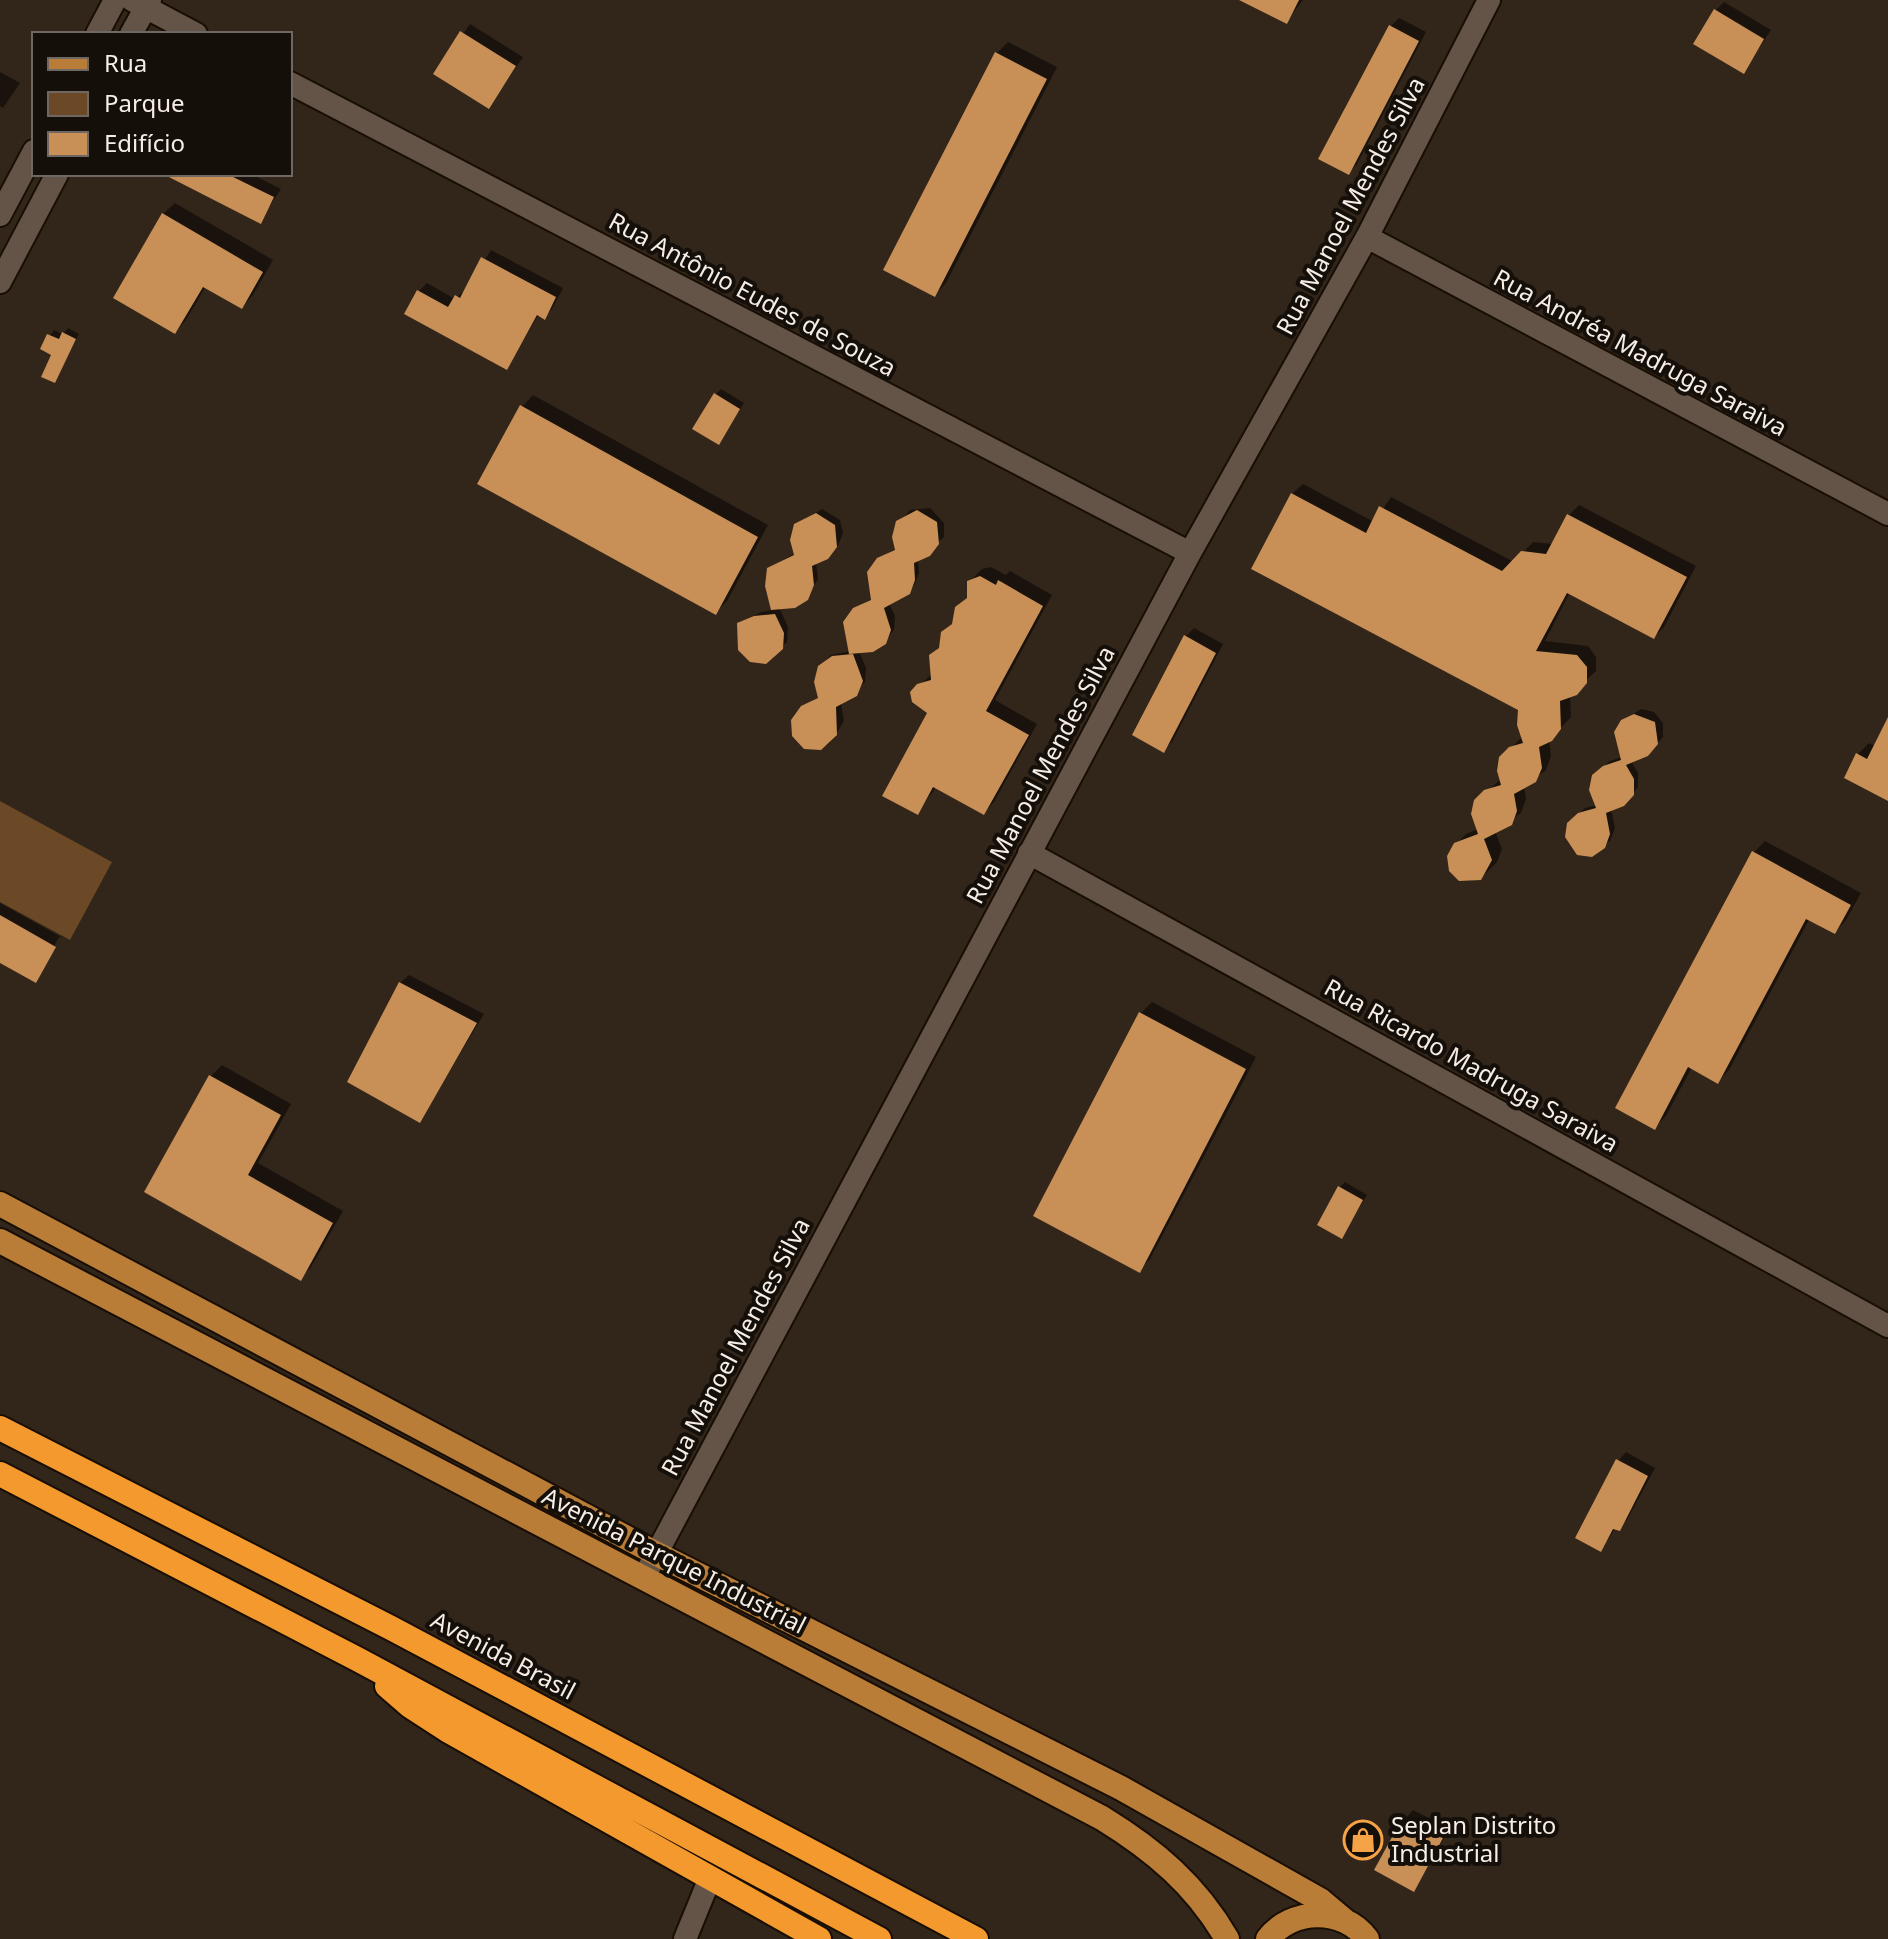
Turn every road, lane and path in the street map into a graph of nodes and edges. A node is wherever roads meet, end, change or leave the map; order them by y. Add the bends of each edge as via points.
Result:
1 (115, 0) edge
2 (1489, 0) edge
3 (142, 2) edge
4 (98, 32) edge
5 (132, 32) edge
6 (193, 32) edge
7 (292, 84) edge
8 (32, 155) edge
9 (56, 176) edge
10 (0, 215) edge
11 (1367, 237) junction
12 (0, 282) edge
13 (1888, 514) edge
14 (1190, 553) junction
15 (1029, 853) junction
16 (0, 1204) edge
17 (0, 1241) edge
18 (1888, 1326) edge
19 (284, 1356) junction
20 (271, 1382) junction
21 (0, 1428) edge
22 (0, 1474) edge
23 (655, 1553) junction
24 (644, 1577) junction
25 (359, 1660) junction
26 (1041, 1748) junction
27 (1026, 1779) junction
28 (710, 1878) junction
29 (1358, 1931) edge
30 (805, 1936) edge
31 (685, 1939) edge
32 (879, 1939) edge
33 (976, 1939) edge
34 (1227, 1939) edge
35 (1268, 1939) edge
36 (1388, 1939) edge

1 - 4 street
2 - 11 street, Rua Manoel Mendes Silva
3 - 5 street
3 - 6 street
7 - 14 street, Rua Antônio Eudes de Souza
8 - 10 street
9 - 12 street
11 - 13 street, Rua Andréa Madruga Saraiva
11 - 14 street, Rua Manoel Mendes Silva
14 - 15 street, Rua Manoel Mendes Silva
15 - 18 street, Rua Ricardo Madruga Saraiva
15 - 23 street, Rua Manoel Mendes Silva
16 - 19 main road, Avenida Parque Industrial
17 - 20 main road, Avenida Parque Industrial
19 - 20 main road
19 - 23 main road, Avenida Parque Industrial
20 - 24 main road, Avenida Parque Industrial
21 - 33 highway, Avenida Brasil via 391,1628
22 - 25 highway
23 - 24 street, Rua Manoel Mendes Silva
23 - 26 main road, Avenida Parque Industrial
24 - 27 main road, Avenida Parque Industrial
25 - 28 highway via 422,1714
25 - 32 highway
26 - 27 main road
26 - 29 main road, Avenida Parque Industrial via 1320,1900
27 - 34 main road, Avenida Parque Industrial via 1148,1846 1195,1891
28 - 30 highway
28 - 31 street
29 - 35 main road via 1326,1915 1307,1915
29 - 36 main road, Avenida Parque Industrial

